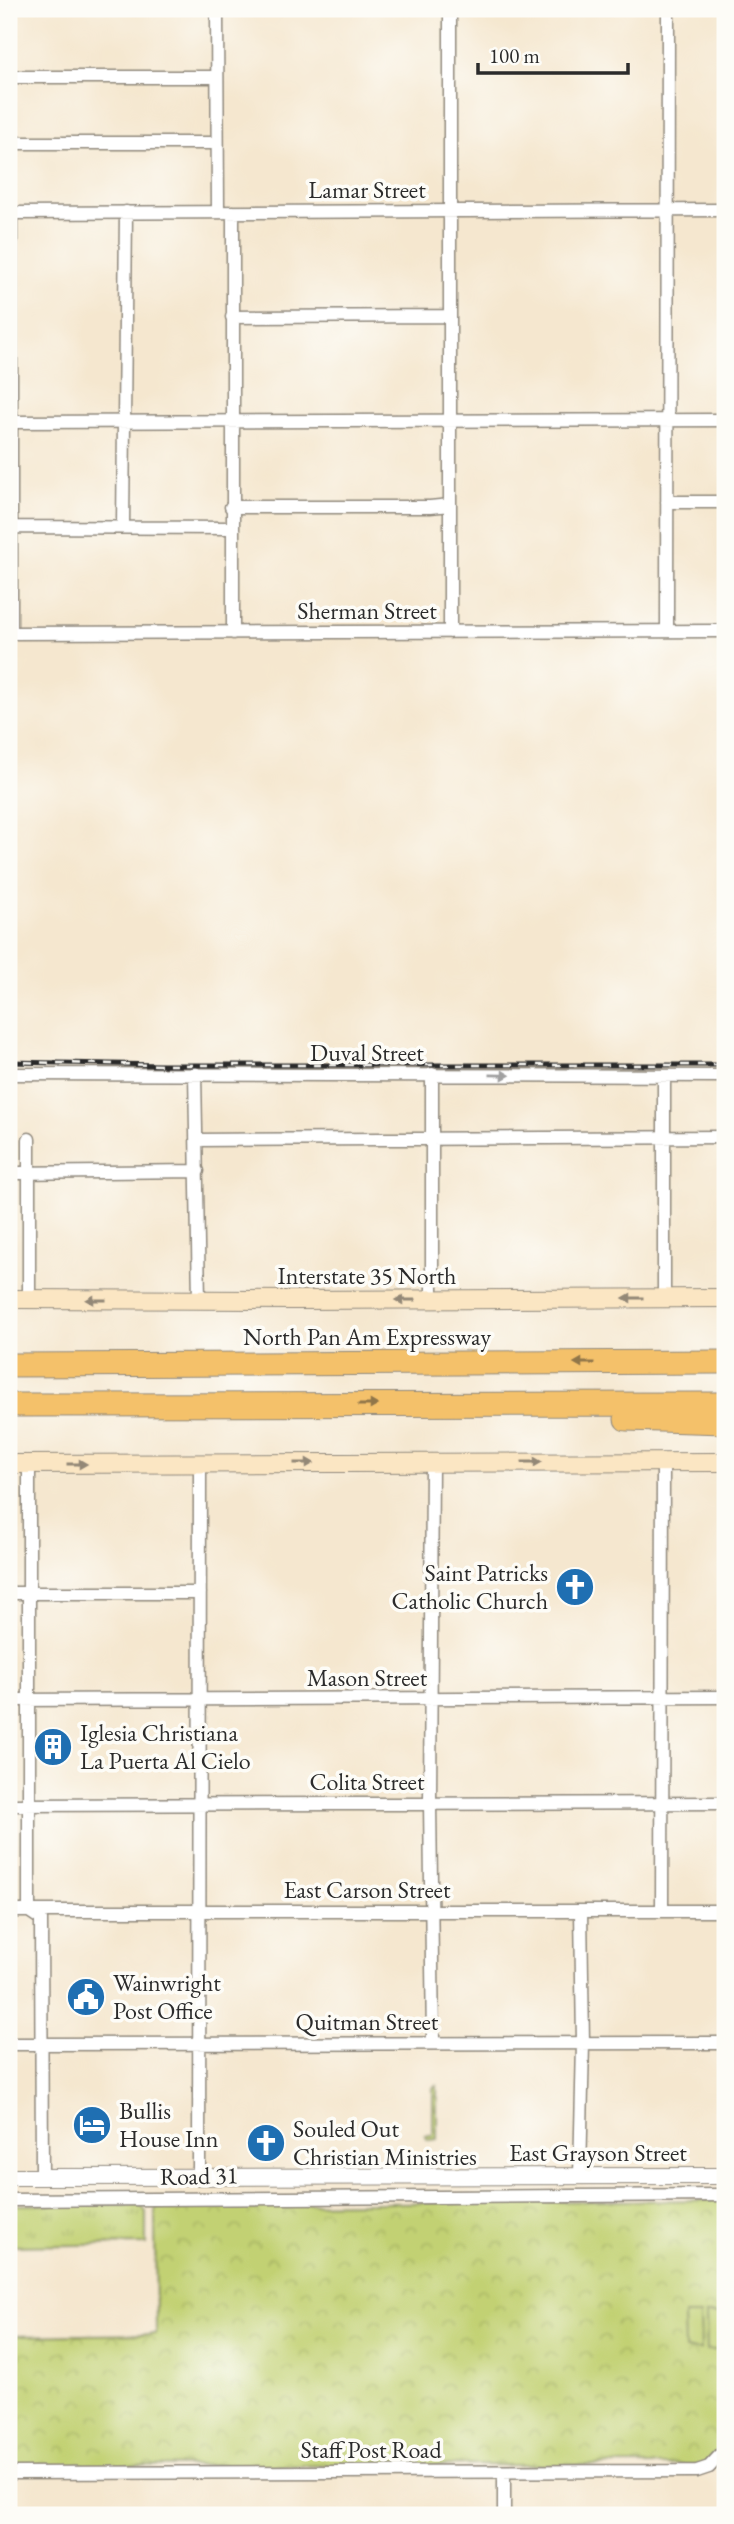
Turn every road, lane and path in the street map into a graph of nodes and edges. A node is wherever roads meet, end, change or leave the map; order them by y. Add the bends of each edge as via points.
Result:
1 (217, 9) edge
2 (450, 9) edge
3 (668, 9) edge
4 (9, 77) edge
5 (217, 77) junction
6 (9, 143) edge
7 (217, 143) junction
8 (668, 210) junction
9 (725, 210) edge
10 (450, 211) junction
11 (10, 212) edge
12 (126, 212) junction
13 (218, 212) junction
14 (233, 212) junction
15 (450, 316) junction
16 (232, 317) junction
17 (725, 420) edge
18 (450, 421) junction
19 (668, 421) junction
20 (10, 422) edge
21 (124, 422) junction
22 (232, 422) junction
23 (667, 502) junction
24 (725, 502) edge
25 (450, 505) junction
26 (232, 507) junction
27 (10, 527) edge
28 (123, 527) junction
29 (232, 528) junction
30 (667, 631) junction
31 (725, 631) edge
32 (450, 632) junction
33 (10, 633) edge
34 (233, 633) junction
35 (195, 1073) junction
36 (9, 1074) edge
37 (432, 1074) junction
38 (664, 1076) junction
39 (725, 1076) edge
40 (432, 1138) junction
41 (665, 1138) junction
42 (725, 1138) edge
43 (29, 1139) dead end
44 (197, 1140) junction
45 (198, 1171) junction
46 (9, 1173) edge
47 (29, 1173) junction
48 (664, 1298) junction
49 (725, 1298) edge
50 (9, 1299) edge
51 (29, 1299) junction
52 (200, 1300) junction
53 (432, 1300) junction
54 (9, 1351) edge
55 (725, 1362) edge
56 (9, 1364) edge
57 (333, 1364) junction
58 (725, 1404) edge
59 (9, 1405) edge
60 (438, 1405) junction
61 (299, 1406) junction
62 (9, 1415) edge
63 (725, 1422) edge
64 (432, 1462) junction
65 (663, 1462) junction
66 (725, 1462) edge
67 (9, 1464) edge
68 (29, 1464) junction
69 (200, 1464) junction
70 (9, 1593) edge
71 (30, 1593) junction
72 (200, 1593) junction
73 (663, 1697) junction
74 (725, 1697) edge
75 (432, 1698) junction
76 (9, 1700) edge
77 (30, 1700) junction
78 (201, 1700) junction
79 (430, 1803) junction
80 (725, 1803) edge
81 (664, 1804) junction
82 (9, 1805) edge
83 (30, 1805) junction
84 (201, 1805) junction
85 (200, 1910) junction
86 (9, 1911) edge
87 (29, 1911) junction
88 (433, 1911) junction
89 (581, 1911) junction
90 (663, 1911) junction
91 (725, 1911) edge
92 (433, 2042) junction
93 (199, 2043) junction
94 (583, 2043) junction
95 (725, 2043) edge
96 (9, 2044) edge
97 (42, 2044) junction
98 (580, 2175) junction
99 (199, 2176) junction
100 (725, 2176) edge
101 (9, 2177) edge
102 (43, 2177) junction
103 (725, 2195) edge
104 (9, 2200) edge
105 (725, 2450) edge
106 (504, 2472) junction
107 (9, 2473) edge
108 (504, 2515) edge

1 - 5 street
2 - 10 street
3 - 8 street
4 - 5 street
5 - 7 street
6 - 7 street
7 - 13 street
8 - 9 street, Lamar Street
8 - 10 street, Lamar Street
8 - 19 street
10 - 14 street, Lamar Street
10 - 15 street
11 - 12 street, Lamar Street
11 - 20 street
12 - 13 street, Lamar Street
12 - 21 street
13 - 14 street, Lamar Street
14 - 16 street
15 - 16 street
15 - 18 street
16 - 22 street
17 - 19 street
18 - 19 street
18 - 22 street
18 - 25 street
19 - 23 street
20 - 21 street
20 - 27 street
21 - 22 street
21 - 28 street
22 - 26 street
23 - 24 street
23 - 30 street
25 - 26 street
25 - 32 street
26 - 29 street
27 - 28 street
27 - 33 street
28 - 29 street
29 - 34 street
30 - 31 street, Sherman Street
30 - 32 street, Sherman Street
32 - 34 street, Sherman Street
33 - 34 street, Sherman Street
35 - 36 street, Duval Street
35 - 37 street, Duval Street
35 - 44 street
37 -> 38 street, Duval Street
37 - 40 street
38 - 39 street, Duval Street
38 - 41 street
40 - 41 street
40 - 44 street
40 - 53 street
41 - 42 street
41 - 48 street
43 - 47 street
44 - 45 street
45 - 47 street
45 - 52 street
46 - 47 street
47 - 51 street
48 - 49 main road, Interstate 35 North
48 -> 53 main road, Interstate 35 North
50 - 51 main road, Interstate 35 North
52 -> 51 main road, Interstate 35 North
53 -> 52 main road, Interstate 35 North
54 - 57 highway via 154,1352
55 -> 57 highway, North Pan Am Expressway
56 - 57 highway, North Pan Am Expressway
58 - 60 highway
59 - 61 highway
61 -> 60 highway
60 - 63 highway via 514,1414
61 - 62 highway
64 -> 65 main road
69 -> 64 main road
64 - 75 street
65 - 66 main road
65 - 73 street
67 - 68 main road
68 -> 69 main road
68 - 71 street
69 - 72 street
70 - 71 street
71 - 72 street
71 - 77 street
72 - 78 street
73 - 74 street, Mason Street
73 - 75 street, Mason Street
73 - 81 street
75 - 78 street, Mason Street
75 - 79 street
76 - 77 street, Mason Street
77 - 78 street, Mason Street
77 - 83 street
78 - 84 street
79 - 81 street, Colita Street
79 - 84 street, Colita Street
79 - 88 street
80 - 81 street, Colita Street
81 - 90 street
82 - 83 street, Colita Street
83 - 84 street, Colita Street
83 - 87 street
84 - 85 street
85 - 87 street, East Carson Street
85 - 88 street, East Carson Street
85 - 93 street
86 - 87 street, East Carson Street
87 - 97 street via 41,1919
88 - 89 street, East Carson Street
88 - 92 street
89 - 90 street, East Carson Street
89 - 94 street
90 - 91 street, East Carson Street
92 - 93 street, Quitman Street
92 - 94 street, Quitman Street
93 - 97 street, Quitman Street
93 - 99 street
94 - 95 street, Quitman Street
94 - 98 street
96 - 97 street, Quitman Street
97 - 102 street
98 - 99 street, East Grayson Street
98 - 100 street, East Grayson Street
99 - 102 street, East Grayson Street
101 - 102 street, East Grayson Street
103 - 104 street, Road 31
105 - 106 street, Staff Post Road via 709,2467 697,2471
106 - 107 street, Staff Post Road
106 - 108 street

